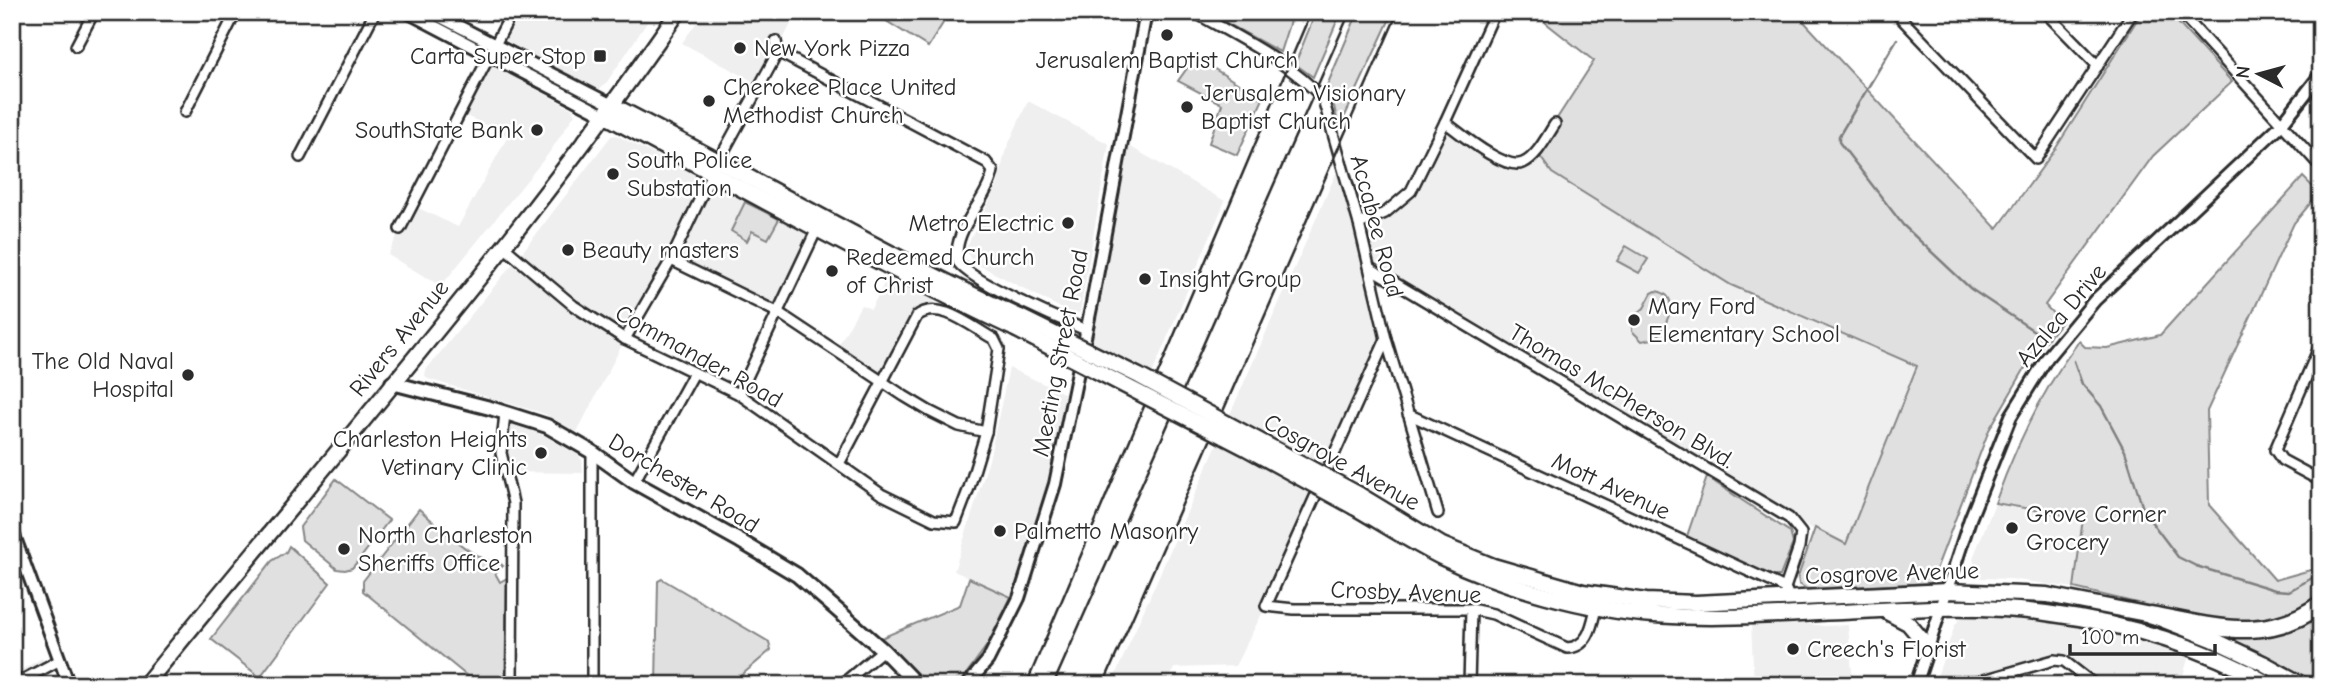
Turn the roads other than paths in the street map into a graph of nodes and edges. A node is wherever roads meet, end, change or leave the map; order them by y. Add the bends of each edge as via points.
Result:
1 (94, 12) edge
2 (236, 12) edge
3 (375, 12) edge
4 (407, 12) edge
5 (431, 12) edge
6 (512, 12) edge
7 (678, 12) edge
8 (1131, 12) edge
9 (1194, 12) edge
10 (1495, 12) edge
11 (1895, 12) edge
12 (2045, 12) edge
13 (2133, 12) edge
14 (2180, 12) edge
15 (1145, 17) edge
16 (776, 41) dead end
17 (76, 46) dead end
18 (492, 49) junction
19 (778, 52) junction
20 (2098, 66) junction
21 (2321, 74) edge
22 (608, 110) junction
23 (185, 112) dead end
24 (1446, 122) junction
25 (1555, 124) dead end
26 (2281, 125) junction
27 (300, 157) dead end
28 (716, 166) junction
29 (2321, 167) edge
30 (1359, 224) junction
31 (400, 229) dead end
32 (816, 230) junction
33 (504, 247) junction
34 (671, 260) junction
35 (1370, 268) junction
36 (779, 313) junction
37 (1018, 323) junction
38 (1086, 331) junction
39 (625, 339) junction
40 (1386, 339) junction
41 (2321, 343) edge
42 (694, 373) junction
43 (884, 382) junction
44 (392, 383) junction
45 (739, 394) junction
46 (505, 412) junction
47 (1408, 414) junction
48 (986, 432) junction
49 (592, 452) junction
50 (839, 464) junction
51 (2321, 481) edge
52 (634, 482) junction
53 (1356, 500) junction
54 (1438, 513) dead end
55 (12, 530) edge
56 (1947, 591) junction
57 (1788, 594) junction
58 (2321, 604) edge
59 (1596, 608) junction
60 (1471, 609) junction
61 (1942, 609) junction
62 (1886, 611) junction
63 (2151, 615) junction
64 (1928, 648) junction
65 (883, 650) junction
66 (60, 660) junction
67 (2248, 673) junction
68 (13, 685) edge
69 (69, 685) edge
70 (145, 685) edge
71 (512, 685) edge
72 (592, 685) edge
73 (841, 685) edge
74 (917, 685) edge
75 (967, 685) edge
76 (1469, 685) edge
77 (1916, 685) edge
78 (1966, 685) edge
79 (2095, 685) edge
80 (2261, 685) edge
81 (2271, 685) edge
82 (2303, 685) edge

1 - 17 street
2 - 23 street
3 - 27 street
4 - 18 street, Cosgrove Avenue
5 - 18 street, Cosgrove Avenue
6 - 18 street
7 - 22 main road, Rivers Avenue
8 - 15 street
9 - 30 street, Accabee Road via 1282,65 1323,99
10 - 24 street
11 - 20 street via 2036,159
12 - 20 street
13 - 20 street
14 - 26 street
15 - 38 street, Meeting Street Road
16 - 19 street
18 - 22 street, Cosgrove Avenue
18 - 31 street
19 - 28 street
19 - 38 street via 986,162 993,171 991,184 956,244 958,262 968,273
21 - 26 street, Azalea Drive
22 - 28 main road, Cosgrove Avenue
22 - 33 main road, Rivers Avenue
24 - 25 street via 1502,161 1515,164 1536,151
24 - 30 street via 1411,191 1385,213
26 - 29 street
26 - 56 street, Azalea Drive via 2095,300 2046,358 2011,416
28 - 32 main road, Cosgrove Avenue
28 - 34 street
28 - 37 main road, Cosgrove Avenue
30 - 35 street, Accabee Road
32 - 36 street
32 - 37 main road, Cosgrove Avenue via 928,289
33 - 39 street, Commander Road via 574,306
33 - 44 main road, Rivers Avenue
34 - 36 street
34 - 39 street
35 - 40 street, Accabee Road
35 - 57 street, Thomas McPherson Blvd. via 1789,518 1801,534
36 - 43 street
36 - 45 street
37 - 53 main road, Cosgrove Avenue, bridge via 1139,376
38 - 75 street, Meeting Street Road via 1055,484 1019,598 988,660
39 - 42 street, Commander Road
40 - 47 street, Accabee Road
40 - 60 street, Crosby Avenue via 1266,606
41 - 51 street via 2275,450 2282,460
42 - 45 street, Commander Road
42 - 52 street
43 - 48 street via 959,426
43 - 48 street via 917,316 937,309 946,313 994,339 999,349
43 - 50 street
44 - 46 main road, Dorchester Road
44 - 70 main road, Rivers Avenue
45 - 50 street, Commander Road
46 - 49 main road, Dorchester Road via 547,426
46 - 71 street via 501,453 513,503
47 - 54 street, Accabee Road
47 - 57 street, Mott Avenue
48 - 50 street, Commander Road via 956,522 934,520 881,494
49 - 52 main road, Dorchester Road
49 - 72 street
52 - 65 main road, Dorchester Road via 797,575
53 - 57 main road, Cosgrove Avenue via 1493,566 1583,592 1696,603
53 - 59 main road, Cosgrove Avenue via 1441,557 1494,579
55 - 66 street
56 - 57 main road, Cosgrove Avenue
56 - 61 street, Azalea Drive
56 - 63 main road, Cosgrove Avenue via 2047,595
58 - 63 highway via 2290,622 2261,630
59 - 60 street, Crosby Avenue via 1584,642 1574,648
59 - 62 main road, Cosgrove Avenue via 1705,617
60 - 76 street
61 - 62 main road, Cosgrove Avenue
61 - 64 street, Azalea Drive
61 - 67 main road, Cosgrove Avenue via 2044,612 2106,623 2144,632
62 - 64 main road via 1908,623
63 - 82 main road, Cosgrove Avenue via 2212,639
64 - 77 street, Azalea Drive
65 - 73 street
65 - 74 main road, Dorchester Road
66 - 68 street
66 - 69 street
67 - 80 highway
67 - 81 main road, Cosgrove Avenue
78 - 79 street via 2054,660 2064,661

